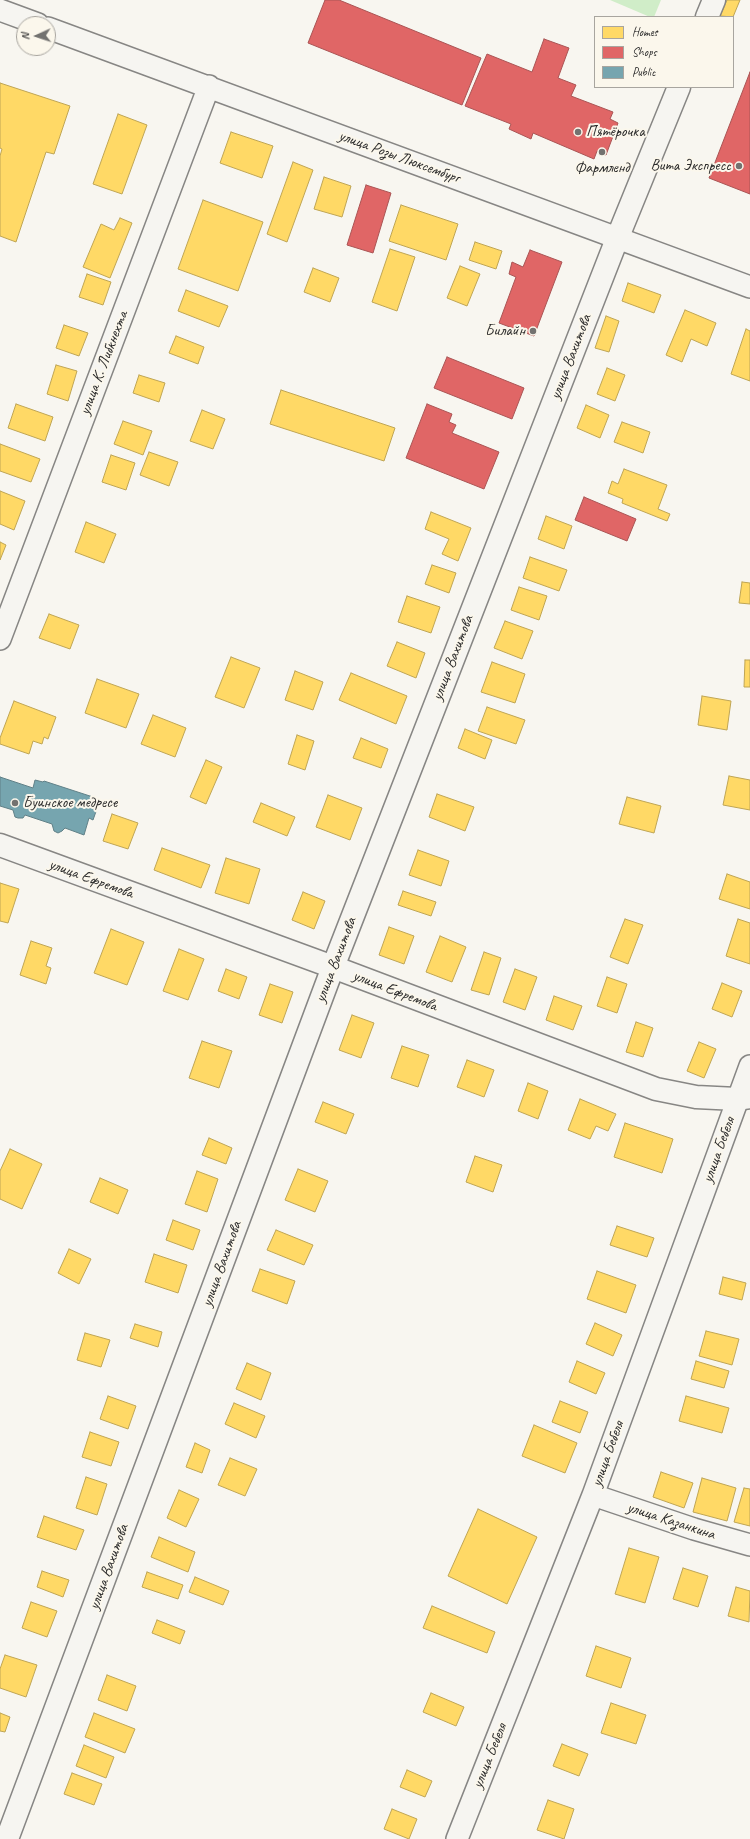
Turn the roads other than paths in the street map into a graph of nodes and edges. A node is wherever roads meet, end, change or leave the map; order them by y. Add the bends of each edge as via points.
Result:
1 (714, 0) edge
2 (0, 10) edge
3 (16, 16) edge
4 (707, 16) edge
5 (56, 31) edge
6 (209, 86) junction
7 (679, 88) edge
8 (618, 239) junction
9 (750, 287) edge
10 (0, 639) edge
11 (0, 845) edge
12 (333, 967) junction
13 (750, 1066) edge
14 (744, 1098) edge
15 (593, 1495) junction
16 (750, 1545) edge
17 (7, 1839) edge
18 (457, 1839) edge

1 - 4 main road
2 - 3 street
5 - 6 street, улица Розы Люксембург
6 - 8 street, улица Розы Люксембург
6 - 10 street, улица К. Либкнехта
7 - 8 main road, улица Вахитова
8 - 9 street, улица Розы Люксембург
8 - 12 main road, улица Вахитова
11 - 12 main road, улица Ефремова
12 - 14 main road, улица Ефремова via 656,1089 696,1097
12 - 17 main road, улица Вахитова
13 - 14 street, улица Бебеля
14 - 15 street, улица Бебеля
15 - 16 street, улица Казанкина via 694,1530
15 - 18 street, улица Бебеля

